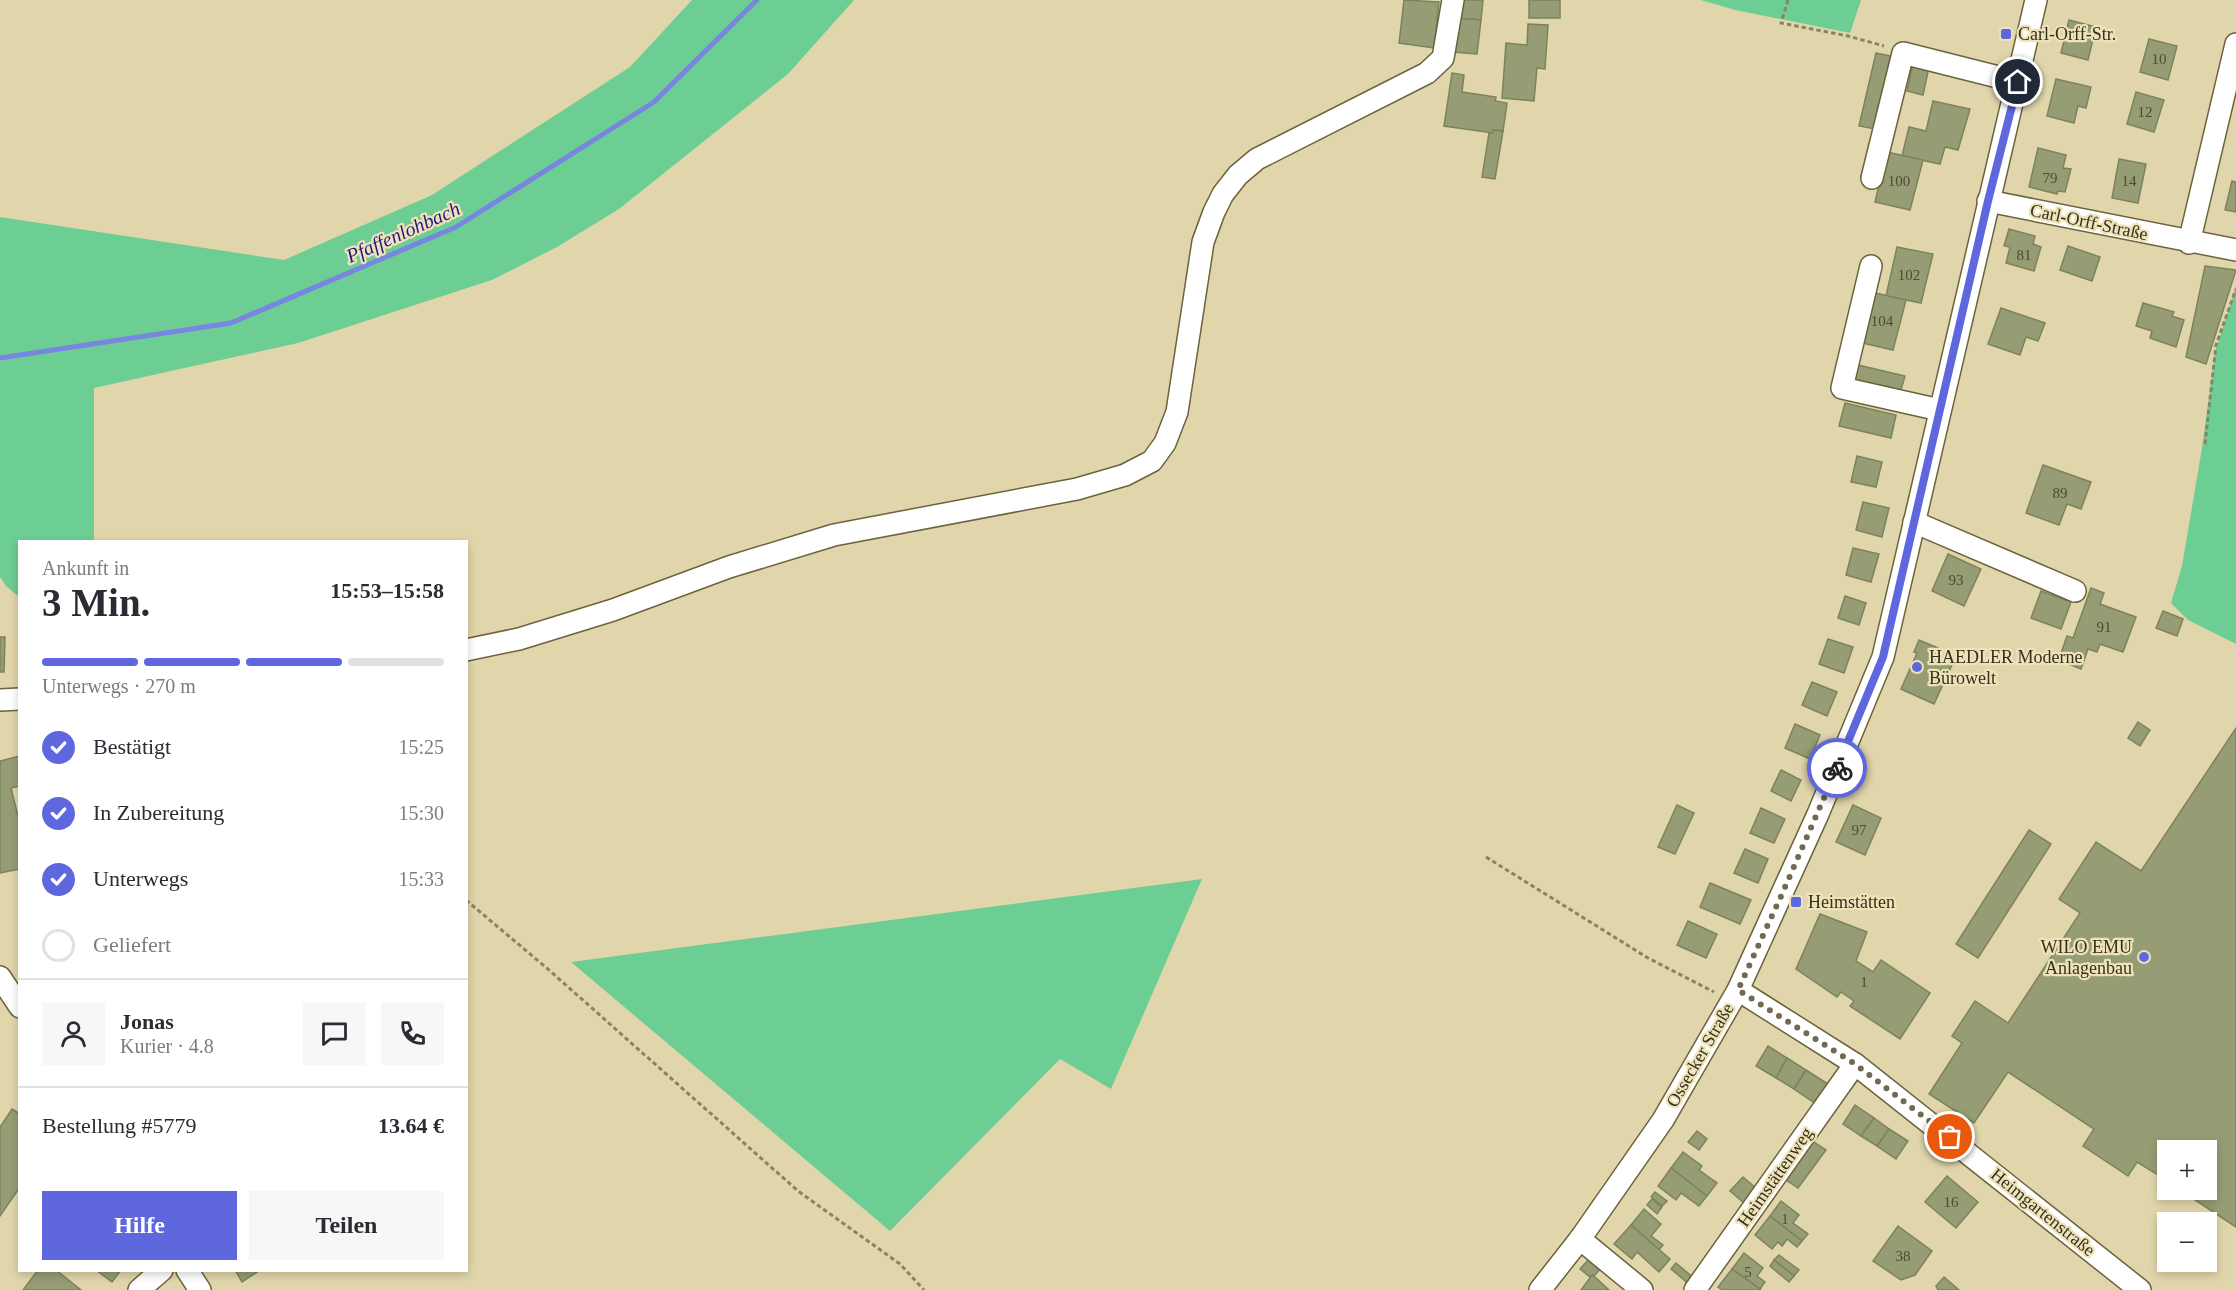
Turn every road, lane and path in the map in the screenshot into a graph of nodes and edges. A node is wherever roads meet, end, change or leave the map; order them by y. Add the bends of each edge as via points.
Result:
1 (1453, 0) edge
2 (1788, 0) edge
3 (2036, 0) edge
4 (2236, 44) edge
5 (1903, 53) junction
6 (2018, 82) junction
7 (1872, 178) dead end
8 (1988, 201) junction
9 (2189, 243) junction
10 (2236, 250) edge
11 (1871, 266) dead end
12 (2236, 289) edge
13 (1940, 410) junction
14 (2205, 444) dead end
15 (1914, 522) junction
16 (2075, 591) dead end
17 (468, 650) edge
18 (18, 699) edge
19 (0, 700) edge
20 (1485, 857) dead end
21 (468, 902) edge
22 (0, 977) edge
23 (1696, 982) dead end
24 (1738, 990) junction
25 (18, 1004) edge
26 (1855, 1064) junction
27 (1580, 1239) junction
28 (160, 1272) edge
29 (188, 1272) edge
30 (139, 1290) edge
31 (200, 1290) edge
32 (924, 1290) edge
33 (1540, 1290) edge
34 (1642, 1290) edge
35 (1695, 1290) edge
36 (2140, 1290) edge

1 - 17 street via 1443,58 1426,74 1257,159 1223,194 1203,242 1177,412 1165,443 1152,461 1125,475 1077,489 834,534 602,613 519,639
2 - 5 path via 1781,23 1848,36
3 - 6 street, Ossecker Straße
4 - 9 street
5 - 6 street
5 - 7 street
6 - 8 street, Ossecker Straße
8 - 9 street, Carl-Orff-Straße
8 - 13 street, Ossecker Straße
9 - 10 street, Carl-Orff-Straße
11 - 13 street via 1842,388
12 - 14 path via 2216,345
13 - 15 street, Ossecker Straße
15 - 16 street
15 - 24 street, Ossecker Straße via 1883,657 1818,814
18 - 19 street
20 - 23 path via 1648,958
21 - 32 path via 798,1191 900,1264
22 - 25 street
24 - 26 street, Heimgartenstraße
24 - 27 street, Ossecker Straße via 1663,1120
26 - 35 street, Heimstättenweg
26 - 36 street, Heimgartenstraße
27 - 33 street, Ossecker Straße
27 - 34 street
28 - 30 street
29 - 31 street

